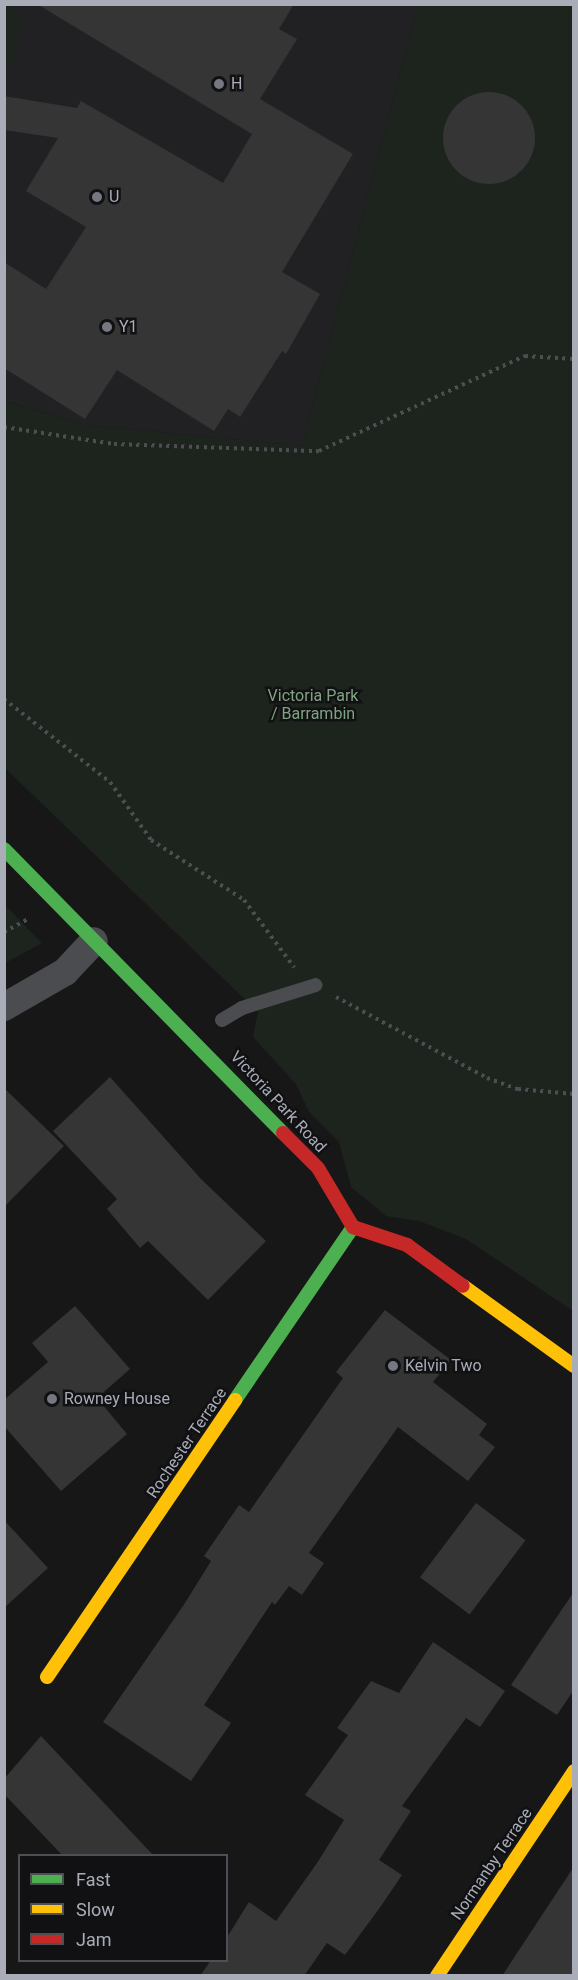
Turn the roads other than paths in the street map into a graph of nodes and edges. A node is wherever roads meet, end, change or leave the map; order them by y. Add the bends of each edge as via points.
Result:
1 (4, 849) edge
2 (94, 940) junction
3 (316, 985) road end
4 (4, 1007) edge
5 (222, 1020) dead end
6 (353, 1227) junction
7 (573, 1366) edge
8 (47, 1677) dead end
9 (573, 1771) edge
10 (437, 1976) edge

1 - 2 street, Victoria Park Road
2 - 4 street via 64,972
2 - 6 street, Victoria Park Road via 318,1168
3 - 5 lane via 242,1008
6 - 7 street via 407,1245
6 - 8 street, Rochester Terrace
9 - 10 street, Normanby Terrace

